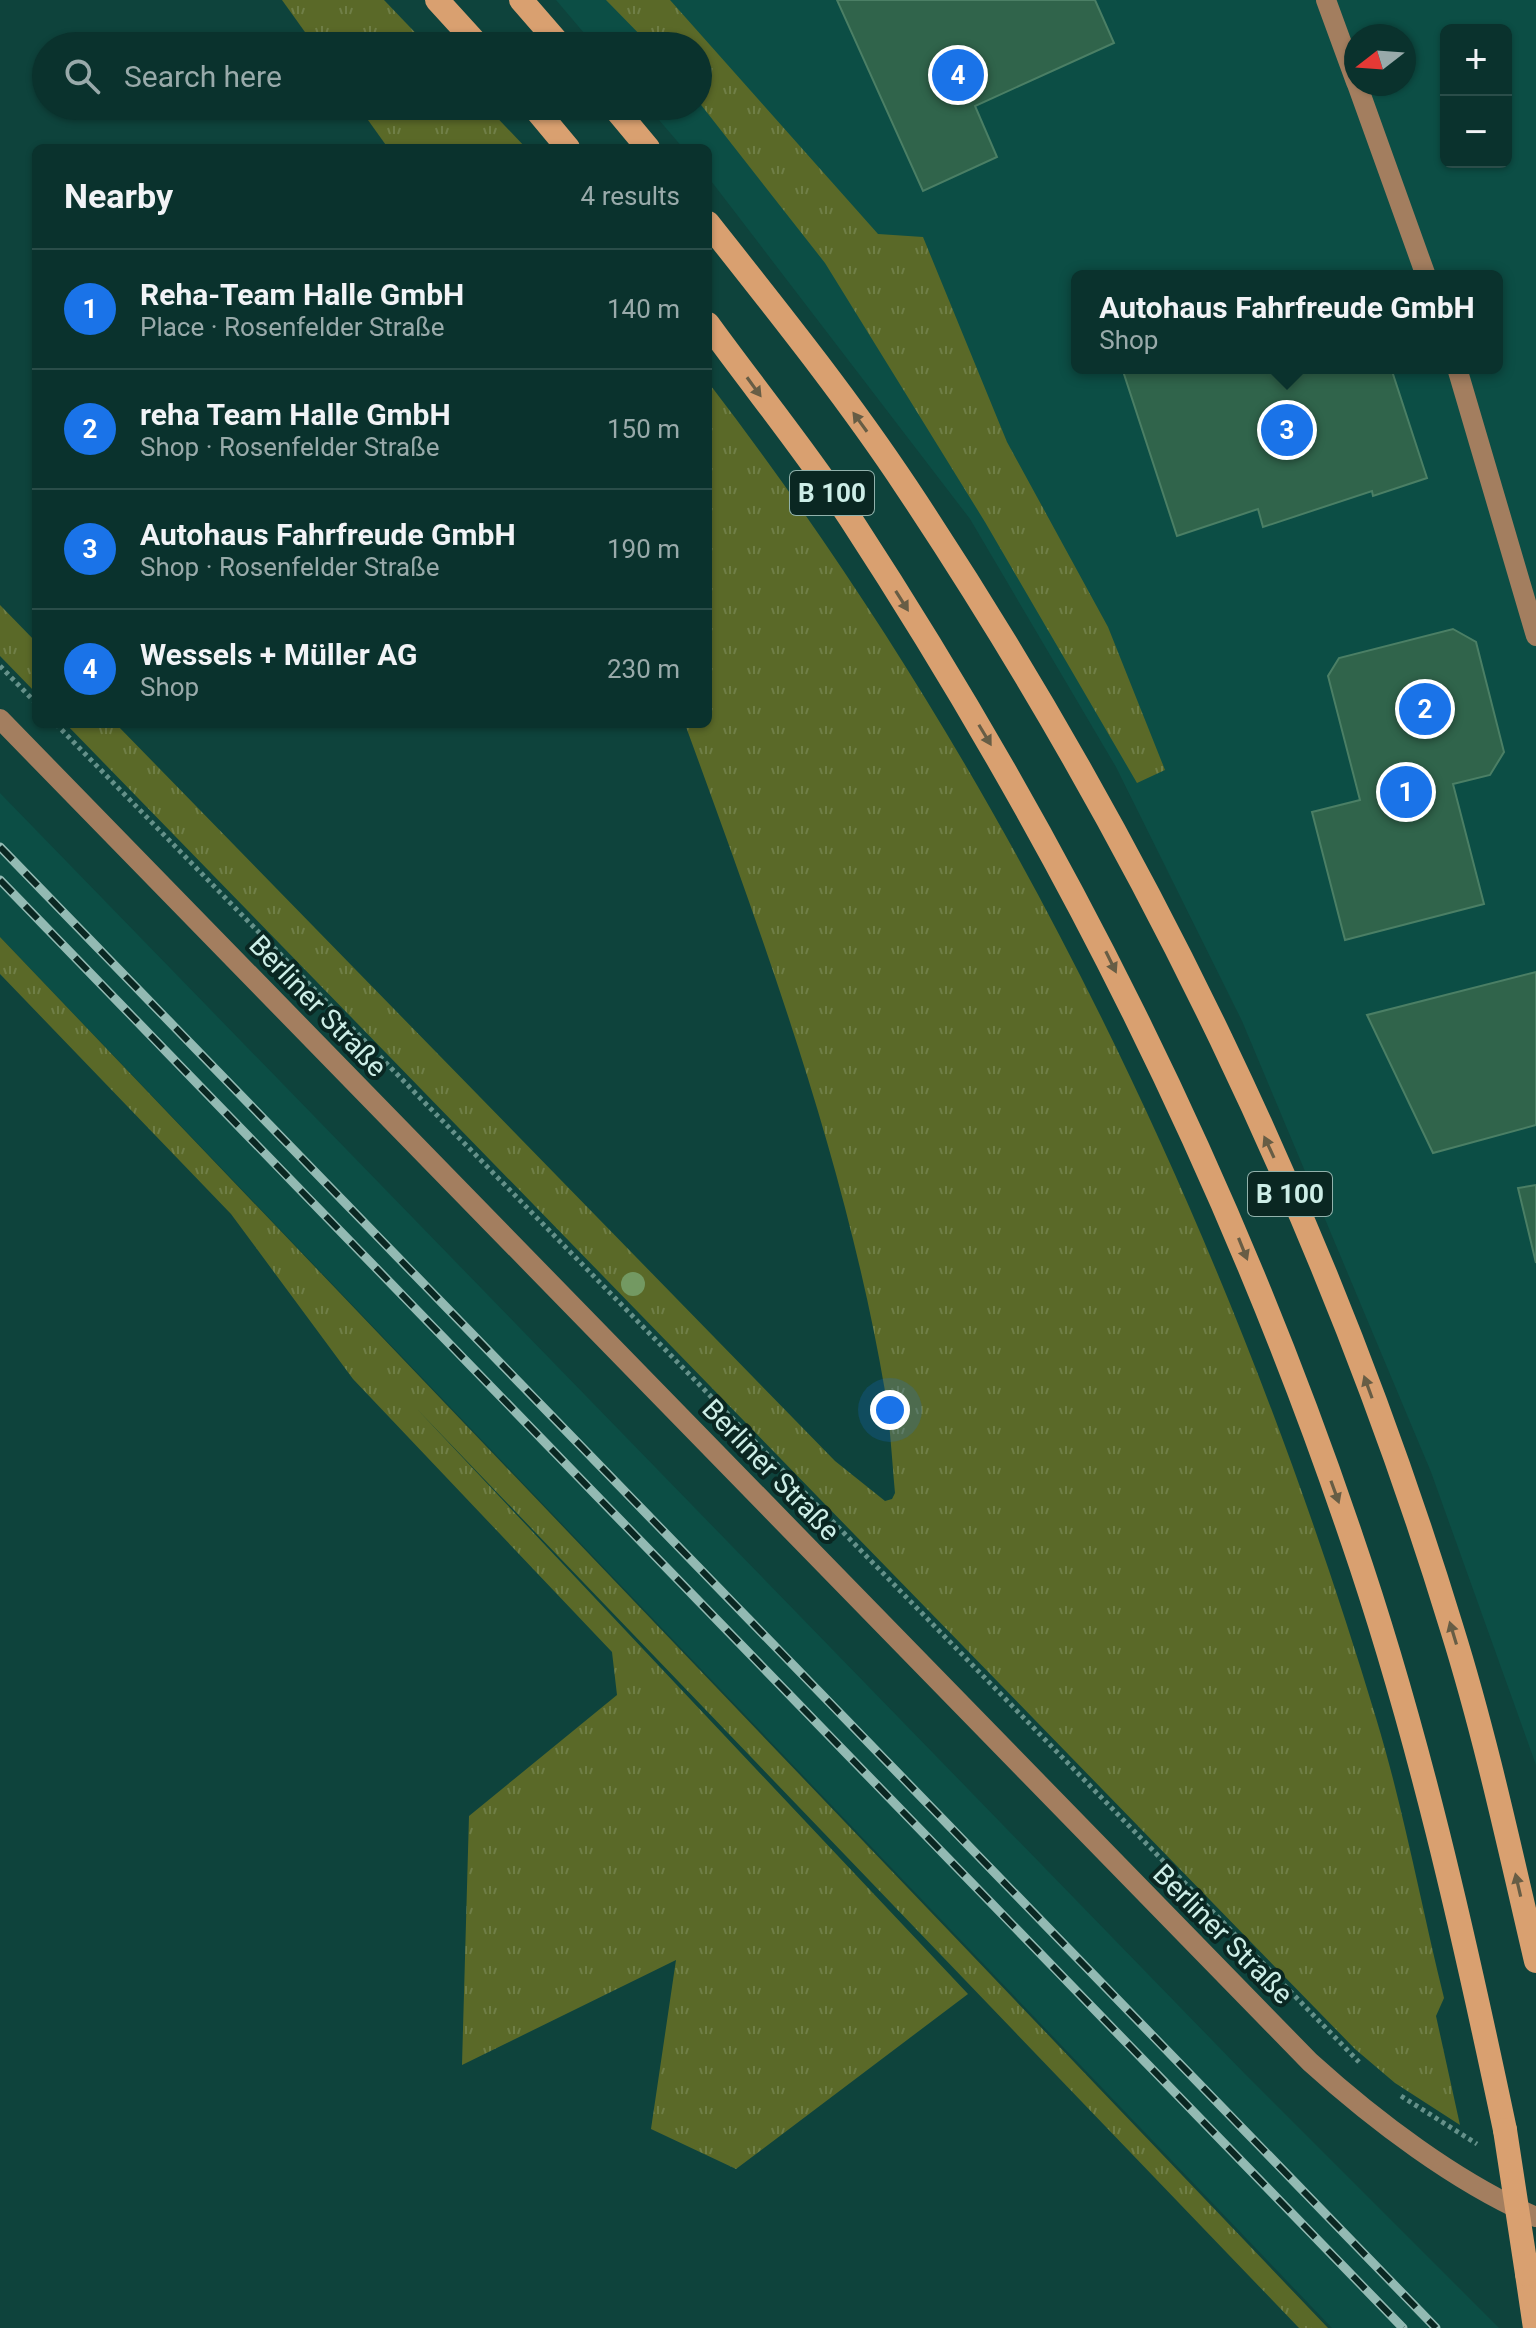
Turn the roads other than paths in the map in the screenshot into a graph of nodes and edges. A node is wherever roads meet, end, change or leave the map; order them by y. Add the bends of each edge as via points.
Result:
1 (437, 0) edge
2 (521, 0) edge
3 (1326, 0) edge
4 (466, 32) edge
5 (549, 32) edge
6 (1344, 50) edge
7 (1361, 96) edge
8 (545, 120) edge
9 (625, 120) edge
10 (565, 144) edge
11 (645, 144) edge
12 (712, 228) edge
13 (1424, 270) edge
14 (712, 329) edge
15 (1459, 374) edge
16 (1536, 636) edge
17 (0, 719) edge
18 (1536, 1961) edge
19 (1536, 2217) edge
20 (1535, 2328) edge

1 - 4 highway
2 - 5 highway
3 - 6 street
7 - 13 street
8 - 10 highway
9 - 11 highway
18 -> 12 highway, B 100 via 1487,1755 1417,1524 1323,1273 1220,1039 1109,820 1001,635 906,485
14 -> 20 highway, B 100, bridge via 847,513 1018,790 1111,962 1229,1214 1353,1542 1424,1781 1505,2130
15 - 16 street
17 - 19 street, Berliner Straße via 1310,2062 1428,2153

